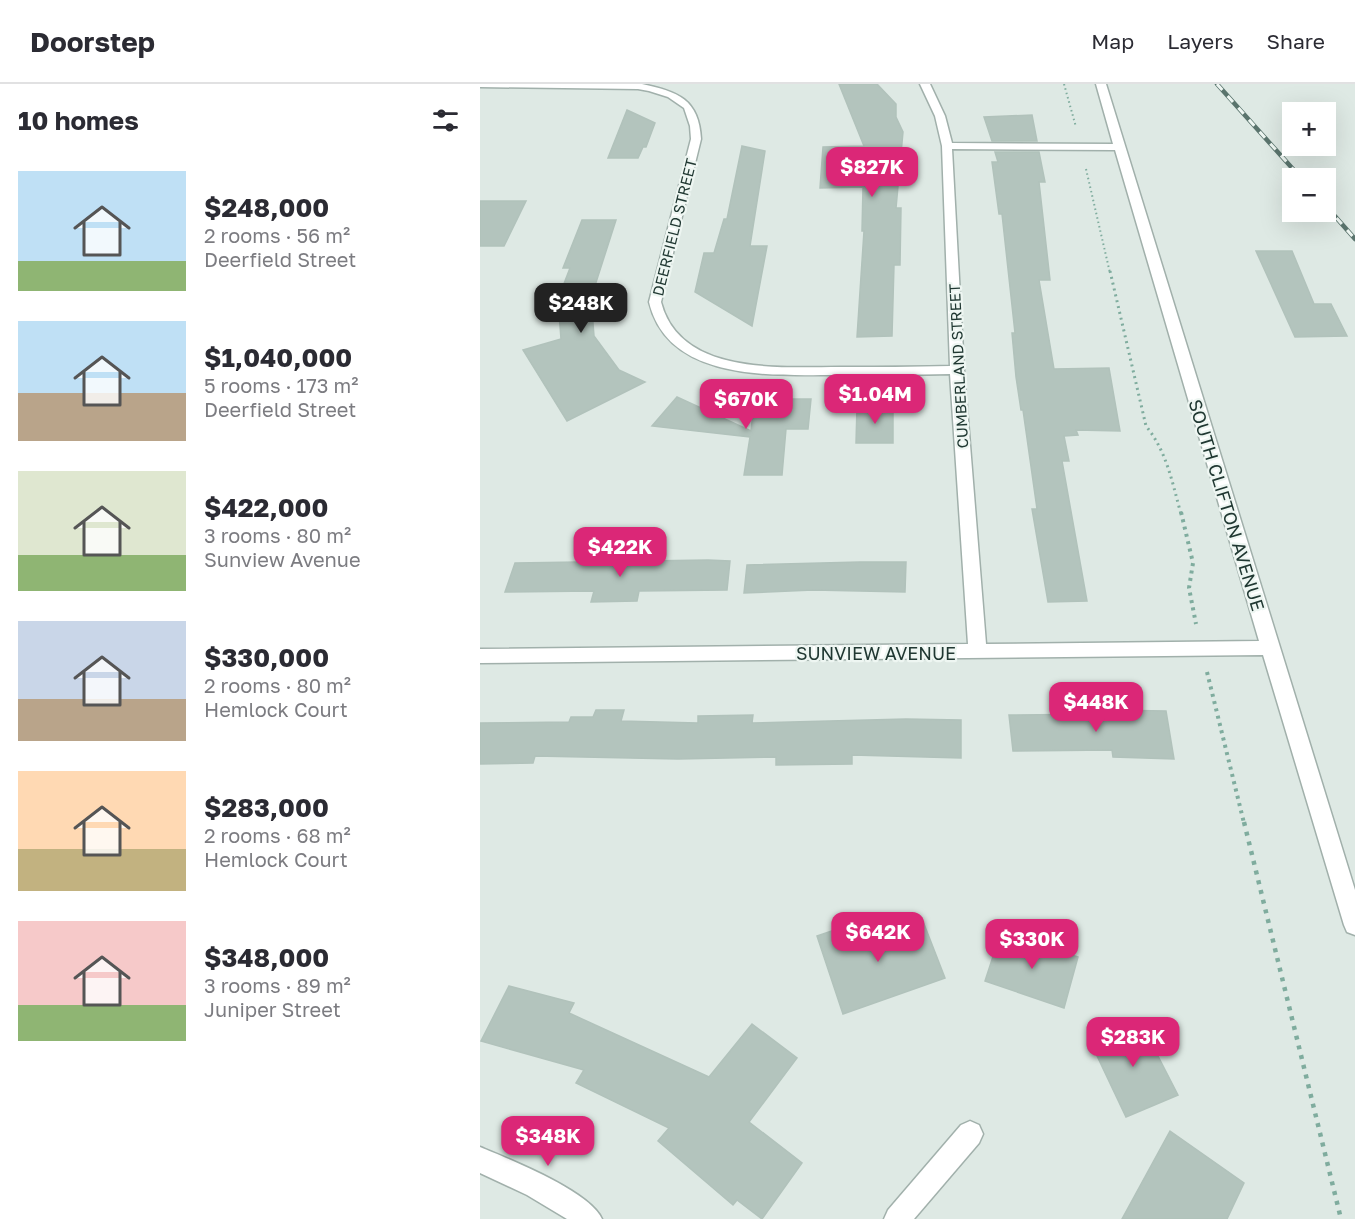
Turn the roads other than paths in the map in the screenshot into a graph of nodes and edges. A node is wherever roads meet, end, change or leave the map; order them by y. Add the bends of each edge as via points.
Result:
1 (925, 84) edge
2 (1101, 84) edge
3 (481, 85) edge
4 (947, 146) junction
5 (1118, 147) junction
6 (957, 370) junction
7 (1271, 648) junction
8 (978, 652) junction
9 (480, 656) edge
10 (1355, 926) edge
11 (970, 1134) dead end
12 (480, 1160) edge
13 (589, 1219) edge
14 (897, 1219) edge

1 - 4 street, CUMBERLAND STREET via 940,116
2 - 5 street, SOUTH CLIFTON AVENUE
3 - 6 street, DEERFIELD STREET via 638,86 658,90 686,104 696,119 696,140 655,302 665,329 692,351 733,366 767,369
4 - 5 street
4 - 6 street, CUMBERLAND STREET
5 - 7 street, SOUTH CLIFTON AVENUE
6 - 8 street, CUMBERLAND STREET
7 - 8 street, SUNVIEW AVENUE
7 - 10 street, SOUTH CLIFTON AVENUE
8 - 9 street, SUNVIEW AVENUE
11 - 14 street
12 - 13 street via 527,1180

